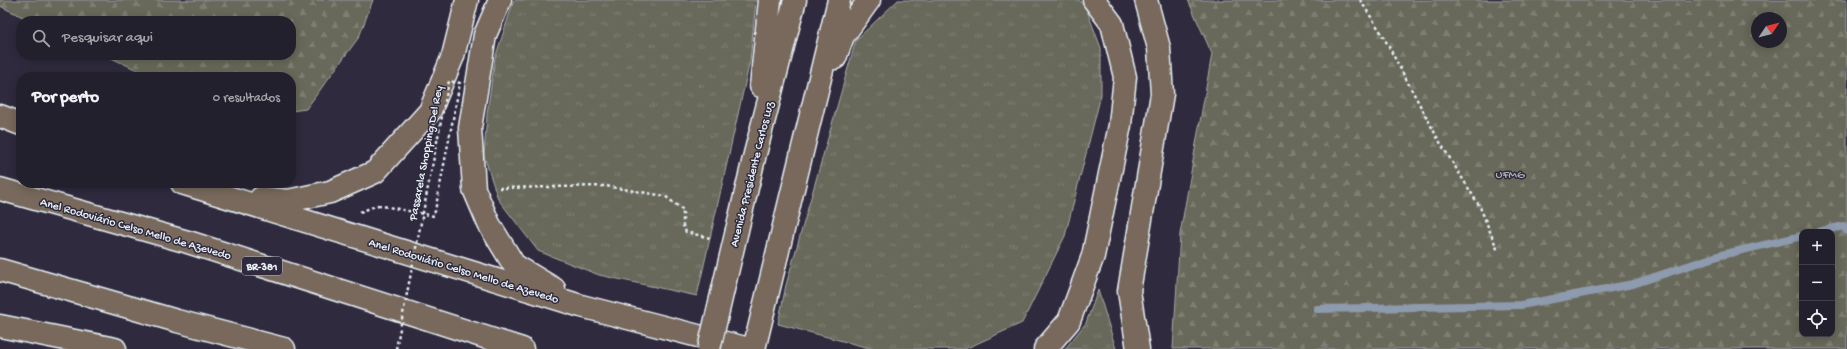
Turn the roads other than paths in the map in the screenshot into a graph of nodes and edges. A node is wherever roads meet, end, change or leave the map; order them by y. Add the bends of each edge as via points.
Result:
1 (467, 0) edge
2 (500, 0) edge
3 (770, 0) edge
4 (795, 0) edge
5 (839, 0) edge
6 (869, 0) edge
7 (1094, 0) edge
8 (1146, 0) edge
9 (0, 116) edge
10 (16, 122) edge
11 (755, 154) junction
12 (796, 170) junction
13 (196, 188) edge
14 (202, 188) edge
15 (0, 189) edge
16 (0, 270) edge
17 (581, 306) junction
18 (0, 326) edge
19 (115, 349) edge
20 (284, 349) edge
21 (522, 349) edge
22 (709, 349) edge
23 (749, 349) edge
24 (754, 349) edge
25 (1045, 349) edge
26 (1138, 349) edge

1 - 14 main road via 453,56 430,111 375,172 330,192 288,201
2 - 17 main road via 485,35 470,128 474,189 489,224 514,265
3 - 11 main road
4 - 11 main road, Avenida Presidente Carlos Luz
5 - 12 main road
6 - 12 main road via 843,36
7 - 25 main road via 1112,24 1125,77 1120,125 1093,256 1069,321
8 - 26 main road via 1159,48 1162,94 1129,291
9 - 10 main road
11 - 22 main road, Avenida Presidente Carlos Luz, bridge
12 - 24 main road
13 - 17 main road, Anel Rodoviário Celso Mello de Azevedo
15 - 21 main road, Anel Rodoviário Celso Mello de Azevedo / BR-381 via 188,242
16 - 20 main road
17 - 23 main road, Anel Rodoviário Celso Mello de Azevedo
18 - 19 main road

